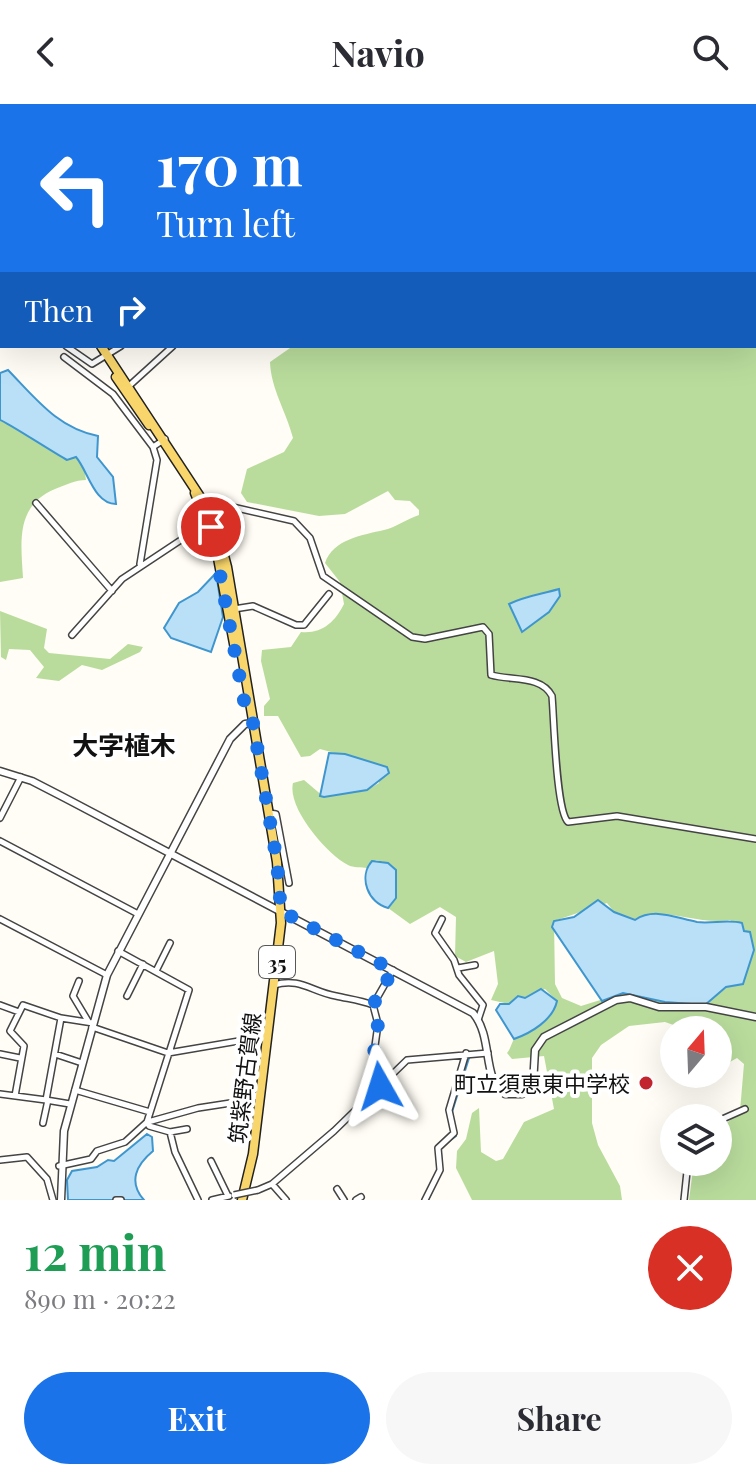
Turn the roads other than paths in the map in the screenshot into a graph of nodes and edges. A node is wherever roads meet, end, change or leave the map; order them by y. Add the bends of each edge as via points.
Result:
1 (69, 348) edge
2 (97, 348) edge
3 (102, 348) edge
4 (118, 348) edge
5 (171, 348) edge
6 (64, 357) dead end
7 (106, 357) junction
8 (129, 386) junction
9 (160, 443) junction
10 (36, 503) dead end
11 (204, 505) junction
12 (211, 520) junction
13 (140, 565) junction
14 (112, 591) junction
15 (329, 594) dead end
16 (234, 609) junction
17 (72, 635) dead end
18 (253, 723) junction
19 (0, 771) edge
20 (21, 777) junction
21 (268, 812) junction
22 (0, 818) edge
23 (756, 839) edge
24 (0, 841) edge
25 (170, 853) junction
26 (289, 883) dead end
27 (281, 911) junction
28 (138, 914) junction
29 (0, 919) edge
30 (442, 919) dead end
31 (170, 943) dead end
32 (118, 951) junction
33 (143, 964) junction
34 (475, 965) dead end
35 (458, 968) junction
36 (393, 970) junction
37 (156, 971) junction
38 (107, 975) junction
39 (79, 981) dead end
40 (274, 985) junction
41 (127, 996) dead end
42 (0, 1005) edge
43 (373, 1005) junction
44 (19, 1012) junction
45 (756, 1017) edge
46 (61, 1018) junction
47 (478, 1020) junction
48 (91, 1024) junction
49 (268, 1036) junction
50 (168, 1053) junction
51 (466, 1053) junction
52 (489, 1053) junction
53 (0, 1054) edge
54 (55, 1054) junction
55 (20, 1058) junction
56 (82, 1063) junction
57 (380, 1086) junction
58 (74, 1090) junction
59 (262, 1092) junction
60 (0, 1094) edge
61 (15, 1096) junction
62 (47, 1100) junction
63 (70, 1104) junction
64 (745, 1109) dead end
65 (150, 1112) junction
66 (732, 1115) edge
67 (147, 1122) junction
68 (43, 1123) dead end
69 (187, 1129) dead end
70 (170, 1132) junction
71 (0, 1160) edge
72 (211, 1161) dead end
73 (59, 1166) junction
74 (687, 1176) edge
75 (272, 1184) junction
76 (337, 1189) dead end
77 (235, 1197) edge
78 (53, 1200) edge
79 (61, 1200) edge
80 (198, 1200) edge
81 (212, 1200) edge
82 (286, 1200) edge
83 (344, 1200) edge
84 (425, 1200) edge
85 (684, 1200) edge

1 - 7 street via 92,364
2 - 7 main road, 筑紫野古賀線 / 35
3 - 7 main road, 筑紫野古賀線 / 35
4 - 7 street
5 - 8 street
6 - 9 street via 113,394
7 - 8 main road, 筑紫野古賀線 / 35
7 - 9 main road, 筑紫野古賀線 / 35
8 - 9 main road, 筑紫野古賀線 / 35
9 - 11 main road, 筑紫野古賀線 / 35
9 - 13 street
10 - 14 street
11 - 12 main road, 筑紫野古賀線 / 35
11 - 23 street via 294,521 310,538 323,576 412,637 483,627 489,634 491,675 533,681 552,696 559,805 568,822 617,816
12 - 13 street
12 - 16 main road, 筑紫野古賀線 / 35
12 - 18 main road, 筑紫野古賀線 / 35 via 246,711
13 - 14 street
14 - 17 street
15 - 16 street via 304,625 253,606
16 - 18 main road, 筑紫野古賀線 / 35
18 - 21 main road, 筑紫野古賀線 / 35
18 - 25 street via 230,739
19 - 20 street
20 - 22 street
20 - 25 street
21 - 26 street via 276,814
21 - 27 main road, 筑紫野古賀線 / 35
24 - 28 street
25 - 27 street
25 - 28 street
27 - 36 street
27 - 40 main road, 筑紫野古賀線 / 35
28 - 32 street
29 - 38 street
30 - 35 street via 435,933
31 - 37 street
32 - 33 street
32 - 38 street
33 - 37 street
33 - 41 street
34 - 35 street
35 - 47 street via 483,1005
36 - 43 street
36 - 47 street
37 - 50 street via 189,990
38 - 48 street
39 - 48 street via 73,996
40 - 43 street via 296,980
40 - 49 main road, 筑紫野古賀線 / 35
42 - 44 street
43 - 57 street
44 - 46 street via 23,1005
44 - 55 street via 10,1031 23,1042
45 - 52 street via 616,1000 544,1037 535,1050 533,1085 514,1096 497,1088
46 - 48 street
46 - 54 street
47 - 52 street
48 - 50 street
48 - 56 street
49 - 50 street
49 - 59 main road, 筑紫野古賀線 / 35
50 - 65 street
51 - 52 street
51 - 57 street via 407,1060
51 - 84 street via 449,1110 454,1133 438,1148 440,1170
53 - 55 street
54 - 56 street
54 - 62 street
55 - 61 street
56 - 58 street
57 - 75 street
58 - 63 street
58 - 65 street
59 - 67 street via 250,1100
59 - 77 main road, 筑紫野古賀線 / 35
60 - 61 street
61 - 62 street
62 - 63 street
62 - 68 street
63 - 73 street
64 - 66 street
65 - 67 street
67 - 70 street
67 - 73 street via 125,1142 97,1151 91,1159
69 - 70 street
70 - 80 street
71 - 78 street via 27,1157 47,1179
72 - 77 street
73 - 79 street
74 - 85 street
75 - 77 street, bridge
75 - 82 street
76 - 83 street
77 - 81 street

